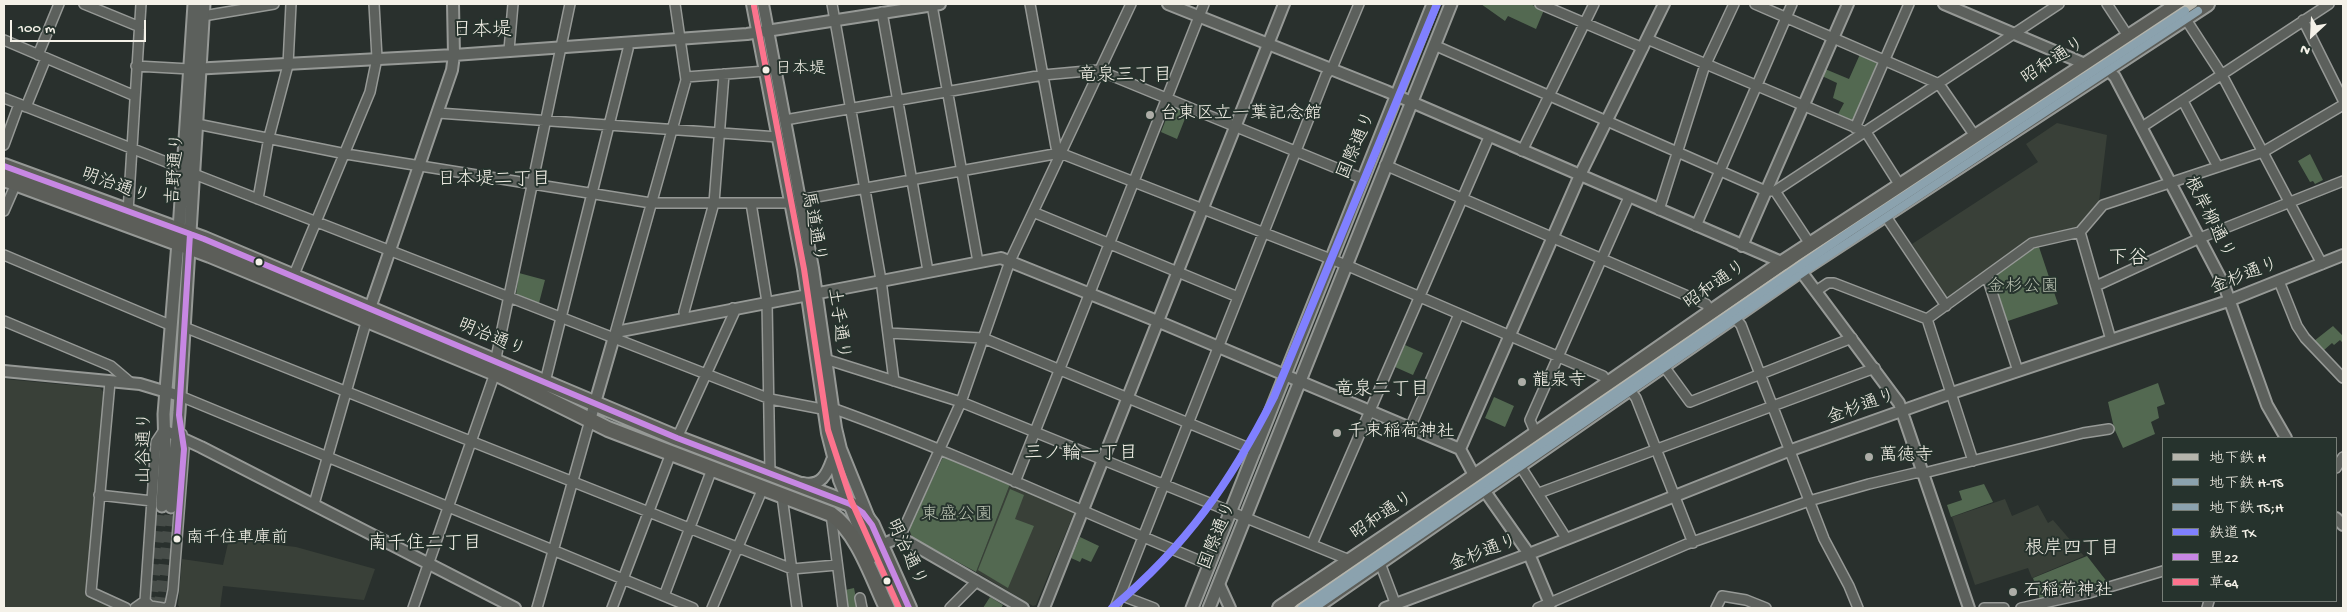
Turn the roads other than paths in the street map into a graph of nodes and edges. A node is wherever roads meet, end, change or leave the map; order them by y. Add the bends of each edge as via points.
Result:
1 (59, 4) edge
2 (84, 4) edge
3 (141, 4) edge
4 (194, 4) edge
5 (204, 4) edge
6 (274, 4) edge
7 (292, 4) edge
8 (374, 4) edge
9 (453, 4) edge
10 (513, 4) edge
11 (570, 4) edge
12 (675, 4) edge
13 (752, 4) edge
14 (763, 4) edge
15 (832, 4) edge
16 (936, 4) edge
17 (1030, 4) edge
18 (1131, 4) edge
19 (1168, 4) edge
20 (1204, 4) edge
21 (1284, 4) edge
22 (1359, 4) edge
23 (1433, 4) edge
24 (1451, 4) edge
25 (1540, 4) edge
26 (1594, 4) edge
27 (1664, 4) edge
28 (1734, 4) edge
29 (1755, 4) edge
30 (1792, 4) edge
31 (1848, 4) edge
32 (1909, 4) edge
33 (1944, 4) edge
34 (2059, 4) edge
35 (2107, 4) edge
36 (2179, 4) edge
37 (2207, 4) edge
38 (2329, 4) edge
39 (895, 7) edge
40 (1968, 9) edge
41 (882, 12) junction
42 (203, 16) junction
43 (1200, 16) junction
44 (1786, 17) junction
45 (2185, 18) junction
46 (2302, 20) junction
47 (836, 22) junction
48 (1584, 23) junction
49 (140, 27) junction
50 (763, 33) junction
51 (2015, 34) junction
52 (2128, 36) junction
53 (1833, 38) junction
54 (680, 39) junction
55 (4, 40) edge
56 (628, 43) junction
57 (1645, 43) junction
58 (1267, 44) junction
59 (1434, 45) junction
60 (561, 47) junction
61 (509, 50) junction
62 (454, 55) junction
63 (42, 57) junction
64 (377, 58) junction
65 (1884, 59) junction
66 (1706, 64) junction
67 (2085, 64) junction
68 (288, 65) junction
69 (136, 66) junction
70 (195, 69) junction
71 (2107, 69) junction
72 (1098, 70) junction
73 (1330, 70) junction
74 (766, 71) junction
75 (724, 74) junction
76 (1043, 74) junction
77 (2222, 75) junction
78 (686, 77) junction
79 (1939, 84) junction
80 (1758, 86) junction
81 (948, 92) junction
82 (1549, 95) junction
83 (135, 96) junction
84 (1397, 96) junction
85 (4, 98) edge
86 (1166, 98) junction
87 (897, 100) junction
88 (2343, 100) edge
89 (2183, 101) junction
90 (1410, 102) junction
91 (23, 105) junction
92 (1804, 106) junction
93 (2343, 106) edge
94 (850, 108) junction
95 (438, 113) junction
96 (784, 120) junction
97 (546, 121) junction
98 (1607, 121) junction
99 (197, 124) junction
100 (610, 125) junction
101 (1235, 126) junction
102 (2142, 127) junction
103 (1856, 128) junction
104 (672, 130) junction
105 (1866, 132) junction
106 (718, 133) junction
107 (1975, 136) junction
108 (269, 137) junction
109 (778, 137) junction
110 (1489, 137) junction
111 (4, 145) edge
112 (132, 148) junction
113 (1522, 151) junction
114 (1297, 152) junction
115 (1678, 152) junction
116 (2263, 152) junction
117 (1060, 153) junction
118 (346, 154) junction
119 (1385, 165) junction
120 (4, 166) edge
121 (419, 166) junction
122 (2218, 167) junction
123 (184, 169) junction
124 (1721, 170) junction
125 (962, 171) junction
126 (194, 174) junction
127 (1580, 176) junction
128 (13, 178) edge
129 (1363, 179) junction
130 (910, 181) junction
131 (2343, 181) edge
132 (1134, 183) junction
133 (2172, 183) junction
134 (532, 184) junction
135 (1899, 184) junction
136 (864, 189) junction
137 (1771, 191) junction
138 (592, 195) junction
139 (1629, 197) junction
140 (1462, 198) junction
141 (258, 199) junction
142 (796, 201) junction
143 (651, 203) junction
144 (714, 203) junction
145 (2289, 203) junction
146 (751, 204) junction
147 (1202, 209) junction
148 (1659, 210) junction
149 (4, 211) edge
150 (128, 212) junction
151 (1033, 212) junction
152 (1885, 215) junction
153 (316, 222) junction
154 (1696, 226) junction
155 (2080, 232) junction
156 (1263, 234) junction
157 (1554, 238) junction
158 (2200, 238) junction
159 (184, 239) junction
160 (1110, 244) junction
161 (1810, 244) junction
162 (1742, 246) junction
163 (390, 250) junction
164 (4, 255) edge
165 (2343, 255) edge
166 (1601, 259) junction
167 (1331, 260) junction
168 (1010, 261) junction
169 (978, 262) junction
170 (1782, 263) junction
171 (2322, 264) junction
172 (1346, 265) junction
173 (1800, 270) junction
174 (928, 271) junction
175 (1176, 272) junction
176 (293, 277) junction
177 (1987, 277) junction
178 (881, 280) junction
179 (2279, 281) junction
180 (2096, 286) junction
181 (1816, 291) junction
182 (811, 294) junction
183 (1091, 294) junction
184 (1419, 296) junction
185 (509, 297) junction
186 (1238, 297) junction
187 (2228, 301) junction
188 (767, 302) junction
189 (1946, 306) junction
190 (733, 308) junction
191 (1711, 312) junction
192 (368, 314) junction
193 (1459, 314) junction
194 (561, 317) junction
195 (1734, 317) junction
196 (684, 318) junction
197 (1927, 319) junction
198 (4, 321) edge
199 (1157, 321) junction
200 (170, 325) junction
201 (184, 327) junction
202 (888, 333) junction
203 (1510, 336) junction
204 (614, 337) junction
205 (983, 338) junction
206 (1852, 338) junction
207 (2112, 340) junction
208 (1218, 348) junction
209 (1559, 357) junction
210 (825, 359) junction
211 (1663, 365) junction
212 (495, 367) junction
213 (1875, 368) junction
214 (4, 371) edge
215 (1059, 371) junction
216 (2018, 371) junction
217 (706, 374) junction
218 (1758, 374) junction
219 (1285, 375) junction
220 (2343, 378) edge
221 (894, 381) junction
222 (1299, 381) junction
223 (110, 382) junction
224 (545, 382) junction
225 (130, 383) junction
226 (1608, 383) junction
227 (1630, 388) junction
228 (165, 390) junction
229 (346, 393) junction
230 (1952, 393) junction
231 (180, 396) junction
232 (1127, 398) junction
233 (770, 399) junction
234 (961, 402) junction
235 (594, 404) junction
236 (1771, 407) junction
237 (827, 408) junction
238 (1903, 411) junction
239 (1370, 412) junction
240 (590, 420) junction
241 (1188, 423) junction
242 (1410, 428) junction
243 (2109, 429) dead end
244 (164, 430) junction
245 (1035, 432) junction
246 (1536, 434) junction
247 (180, 437) junction
248 (2285, 437) edge
249 (677, 438) junction
250 (471, 443) junction
251 (940, 448) junction
252 (841, 449) junction
253 (1460, 449) junction
254 (1656, 450) junction
255 (1256, 451) junction
256 (1790, 451) junction
257 (671, 453) junction
258 (328, 458) junction
259 (832, 460) junction
260 (1104, 460) junction
261 (1973, 460) junction
262 (1519, 464) junction
263 (712, 469) junction
264 (770, 473) junction
265 (1924, 473) junction
266 (1475, 476) junction
267 (792, 481) junction
268 (1015, 482) junction
269 (572, 483) junction
270 (1164, 484) junction
271 (763, 488) junction
272 (1484, 490) junction
273 (1539, 493) junction
274 (99, 495) junction
275 (1674, 495) junction
276 (782, 496) junction
277 (1809, 501) junction
278 (162, 504) junction
279 (314, 504) junction
280 (850, 504) junction
281 (448, 508) junction
282 (1232, 511) junction
283 (1082, 512) junction
284 (648, 514) junction
285 (831, 514) junction
286 (1245, 517) junction
287 (872, 525) junction
288 (690, 530) junction
289 (900, 537) junction
290 (1143, 538) junction
291 (1566, 538) junction
292 (1693, 543) junction
293 (1312, 544) junction
294 (880, 545) junction
295 (737, 548) junction
296 (554, 550) junction
297 (1529, 554) junction
298 (1352, 561) junction
299 (1380, 563) junction
300 (429, 564) junction
301 (837, 565) junction
302 (1210, 566) junction
303 (792, 569) junction
304 (2162, 571) edge
305 (624, 578) junction
306 (977, 581) junction
307 (1219, 584) junction
308 (1120, 595) junction
309 (664, 596) junction
310 (860, 598) dead end
311 (146, 601) junction
312 (885, 603) edge
313 (1397, 606) edge
314 (1550, 606) edge
315 (126, 608) edge
316 (135, 608) edge
317 (168, 608) edge
318 (414, 608) edge
319 (515, 608) edge
320 (537, 608) edge
321 (612, 608) edge
322 (693, 608) edge
323 (712, 608) edge
324 (797, 608) edge
325 (843, 608) edge
326 (862, 608) edge
327 (909, 608) edge
328 (950, 608) edge
329 (1023, 608) edge
330 (1044, 608) edge
331 (1115, 608) edge
332 (1154, 608) edge
333 (1192, 608) edge
334 (1209, 608) edge
335 (1230, 608) edge
336 (1280, 608) edge
337 (1313, 608) edge
338 (1383, 608) edge
339 (1538, 608) edge
340 (1716, 608) edge
341 (1766, 608) edge
342 (1858, 608) edge
343 (1969, 608) edge
344 (1984, 608) edge
345 (2004, 608) edge
346 (2021, 608) edge

1 - 63 street
2 - 49 street
3 - 49 street
4 - 70 main road, 吉野通り
5 - 42 main road, 吉野通り
6 - 42 street
7 - 68 street
8 - 64 street
9 - 62 street
10 - 61 street
11 - 60 street
12 - 54 street
13 - 50 street, 馬道通り
14 - 50 street
15 - 47 street
16 - 39 street
16 - 81 street
17 - 76 street
18 - 72 street
19 - 43 street
20 - 43 street
21 - 58 street
22 - 73 street
23 - 84 main road, 国際通り
24 - 59 main road, 国際通り
25 - 48 street
26 - 48 street
27 - 57 street
28 - 66 street
29 - 44 street
30 - 44 street
31 - 53 street
32 - 65 street
33 - 40 street
34 - 51 street
35 - 52 street
36 - 52 main road, 昭和通り
37 - 45 main road, 昭和通り
38 - 46 street
39 - 41 street
40 - 51 street
41 - 47 street
41 - 87 street
42 - 70 main road, 吉野通り
43 - 58 street
43 - 86 street
44 - 53 street
44 - 80 street
45 - 71 main road, 昭和通り
45 - 77 street
46 - 77 street
46 - 88 street
47 - 50 street
47 - 94 street
48 - 57 street
48 - 82 street
49 - 69 street
50 - 54 street
50 - 74 street, 馬道通り
50 - 96 street
51 - 67 street
51 - 79 street
52 - 67 main road, 昭和通り
53 - 65 street
53 - 92 street
54 - 56 street
54 - 78 street
55 - 63 street
56 - 60 street
56 - 100 street
57 - 66 street
57 - 98 street
58 - 73 street
58 - 101 street
59 - 82 street
59 - 90 main road, 国際通り
60 - 61 street
60 - 97 street
61 - 62 street
62 - 64 street
62 - 95 street
63 - 83 street
63 - 91 street
64 - 68 street
64 - 118 street via 370,92
65 - 79 street
65 - 103 street
66 - 80 street
66 - 115 street
67 - 71 street
67 - 107 main road, 昭和通り
68 - 70 street
68 - 108 street
69 - 70 street
69 - 83 street
70 - 99 main road, 吉野通り
70 - 123 main road, 吉野通り
71 - 102 street, 根岸柳通り via 2115,77
71 - 152 main road, 昭和通り
72 - 76 street
72 - 86 street
72 - 117 street
73 - 84 street
73 - 114 street
74 - 75 street
74 - 109 street, 馬道通り
75 - 78 street
75 - 106 street
76 - 81 street
76 - 117 street via 1056,147
77 - 89 street
77 - 116 street
78 - 104 street
79 - 105 street
79 - 107 street
80 - 92 street
80 - 124 street
81 - 87 street
81 - 125 street
82 - 98 street
82 - 113 street
83 - 112 street
84 - 90 street
84 - 129 main road, 国際通り
85 - 91 street
86 - 101 street
86 - 132 street
87 - 94 street
87 - 130 street
89 - 102 street
89 - 122 street
90 - 110 street
90 - 119 main road, 国際通り
91 - 111 street
91 - 112 street
92 - 103 street
92 - 137 street
93 - 116 street
94 - 96 street
94 - 136 street
95 - 97 street
95 - 121 street
96 - 142 street
97 - 100 street
97 - 134 street
98 - 115 street
98 - 127 street
99 - 108 street
99 - 126 main road, 吉野通り
100 - 104 street
100 - 138 street
101 - 114 street
101 - 147 street
102 - 133 street, 根岸柳通り
103 - 105 street
104 - 106 street
104 - 143 street
105 - 135 street
105 - 137 street
106 - 109 street
106 - 144 street
107 - 135 main road, 昭和通り
108 - 118 street
108 - 141 street
109 - 142 street, 馬道通り
110 - 113 street
110 - 140 street
112 - 123 street
112 - 150 street
113 - 127 street
114 - 129 street
114 - 156 street
115 - 124 street
115 - 148 street
116 - 122 street
116 - 145 street
117 - 125 street
117 - 132 street
117 - 151 street
118 - 121 street
118 - 153 street
119 - 140 street
119 - 172 main road, 国際通り
120 - 128 main road, 明治通り
121 - 134 street
121 - 163 street
122 - 133 street
123 - 159 main road, 吉野通り
124 - 137 street
124 - 154 street
125 - 130 street
125 - 169 street
126 - 141 street
126 - 159 main road, 吉野通り
127 - 139 street
127 - 157 street
128 - 149 street
128 - 150 main road, 明治通り
128 - 159 main road, 明治通り
129 - 167 main road, 国際通り
130 - 136 street
130 - 174 street
131 - 145 street
132 - 147 street
132 - 160 street
133 - 155 street via 2103,205
133 - 158 street, 根岸柳通り
134 - 138 street
134 - 185 street
135 - 161 main road, 昭和通り
136 - 142 street
136 - 178 street
137 - 161 street
137 - 162 street
138 - 143 street
138 - 194 street
139 - 148 street
139 - 166 street
140 - 157 street
140 - 184 street
141 - 153 street
142 - 146 street
142 - 182 street, 馬道通り
143 - 144 street
143 - 204 street
144 - 146 street
144 - 196 street
145 - 158 street
145 - 171 street
146 - 188 street
147 - 156 street
147 - 175 street
148 - 154 street
150 - 159 main road, 明治通り
151 - 160 street
151 - 168 street
152 - 173 main road, 昭和通り
152 - 189 street
153 - 163 street
153 - 176 street
154 - 162 street
155 - 177 street via 2032,243
155 - 180 street
156 - 167 street
156 - 186 street
157 - 166 street
157 - 203 street
158 - 180 street
158 - 187 street, 根岸柳通り
159 - 176 main road, 明治通り
159 - 192 main road, 明治通り
159 - 200 main road, 吉野通り
159 - 201 main road, 吉野通り
160 - 175 street
160 - 183 street
161 - 170 main road, 昭和通り
162 - 170 street
163 - 185 street
163 - 192 street
164 - 200 street
165 - 171 street, 金杉通り
166 - 191 street via 1706,304
166 - 209 street
167 - 172 street
167 - 219 main road, 国際通り
168 - 169 street via 1001,258
168 - 183 street
168 - 205 street
169 - 174 street
170 - 173 street
170 - 191 main road, 昭和通り
171 - 179 street, 金杉通り
172 - 184 street
172 - 222 main road, 国際通り
173 - 181 street
173 - 195 main road, 昭和通り
174 - 178 street
175 - 186 street
175 - 199 street
176 - 192 main road, 明治通り
177 - 189 street
177 - 216 street
178 - 182 street
178 - 202 street
179 - 187 street, 金杉通り
179 - 220 street via 2297,326
180 - 207 street
181 - 197 street via 1834,283
181 - 206 street
182 - 188 street
182 - 210 street, 土手通り
182 - 237 street, 馬道通り
183 - 199 street
183 - 215 street
184 - 193 street
184 - 239 street
185 - 194 street
185 - 212 street
186 - 208 street
187 - 207 street, 金杉通り
187 - 248 street, 根岸柳通り via 2267,405
188 - 190 street
188 - 233 street
189 - 197 street
190 - 196 street
190 - 217 street via 734,313
191 - 226 main road, 昭和通り
192 - 212 main road, 明治通り
192 - 229 street
193 - 203 street
193 - 242 street
194 - 204 street
194 - 224 street
195 - 211 main road, 昭和通り
195 - 218 street via 1741,325
196 - 204 street via 621,331
197 - 230 street
198 - 225 street via 110,366
199 - 208 street
199 - 232 street
200 - 228 main road, 吉野通り
201 - 229 street
201 - 231 main road, 吉野通り
202 - 205 street
202 - 221 street
203 - 209 street
203 - 253 street
204 - 217 street
204 - 235 street
205 - 215 street
205 - 234 street
206 - 213 street
206 - 218 street
207 - 216 street, 金杉通り
208 - 219 street
208 - 241 street
209 - 226 street via 1603,376
209 - 246 street via 1530,420
210 - 221 street
210 - 237 street, 土手通り
211 - 218 street via 1690,402
211 - 227 main road, 昭和通り
212 - 224 main road, 明治通り
212 - 240 main road, 明治通り
212 - 250 street
213 - 236 street
213 - 238 street
214 - 223 street
215 - 232 street
215 - 245 street
216 - 230 street, 金杉通り
217 - 233 street
217 - 249 street
218 - 236 street
219 - 222 street
219 - 255 main road, 国際通り
221 - 234 street
222 - 239 street
222 - 286 main road, 国際通り
223 - 225 street
223 - 274 street
224 - 235 main road, 明治通り
225 - 228 street
226 - 246 main road, 昭和通り
227 - 254 street
227 - 262 main road, 昭和通り
228 - 231 street
228 - 244 main road, 山谷通り
229 - 250 street
229 - 258 street
230 - 238 street, 金杉通り
230 - 261 street
231 - 247 main road, 山谷通り
231 - 258 street
232 - 241 street
232 - 260 street
233 - 237 street
233 - 264 street
234 - 245 street
234 - 251 street
235 - 240 street
235 - 249 main road, 明治通り
236 - 254 street
236 - 256 street
237 - 251 street
237 - 252 street, 土手通り
237 - 259 street, 馬道通り
238 - 256 street, 金杉通り
238 - 265 street
239 - 242 street
239 - 293 street
240 - 257 main road, 明治通り
240 - 269 street
241 - 255 street
241 - 270 street
242 - 253 street
243 - 261 street
244 - 247 street
244 - 278 main road, 山谷通り via 166,450
245 - 260 street
245 - 268 street
246 - 266 main road, 昭和通り
247 - 278 main road, 山谷通り
247 - 279 street
247 - 317 street via 184,449
249 - 264 main road, 明治通り
250 - 269 street
250 - 281 street
251 - 268 street
251 - 289 street
252 - 280 street via 854,492
252 - 287 street, 土手通り
253 - 266 street
254 - 273 street
254 - 275 street
255 - 282 main road, 国際通り
256 - 275 street, 金杉通り
256 - 277 street
257 - 263 main road, 明治通り
257 - 284 street
258 - 279 street
258 - 281 street
259 - 267 street via 826,477 817,483 809,485
259 - 280 street, 馬道通り
260 - 270 street
260 - 283 street
261 - 265 street
262 - 272 main road, 昭和通り
262 - 273 street
263 - 271 main road, 明治通り
263 - 288 street
264 - 267 main road, 明治通り
265 - 277 street
265 - 343 street
266 - 272 street
266 - 298 main road, 昭和通り
267 - 280 main road, 明治通り
268 - 283 street
269 - 284 street
269 - 296 street
270 - 282 street
270 - 290 street
271 - 276 main road, 明治通り
271 - 295 street
272 - 297 street
272 - 299 main road, 昭和通り
273 - 291 street
274 - 278 street
274 - 315 street via 91,592
275 - 291 street, 金杉通り
275 - 292 street
276 - 285 main road, 明治通り
276 - 303 street
277 - 292 street
277 - 342 street
278 - 311 street
279 - 300 street
280 - 285 street
280 - 287 main road, 明治通り
280 - 312 street, 馬道通り
281 - 296 street
281 - 300 street
282 - 286 street
282 - 302 main road, 国際通り
283 - 290 street
283 - 330 street
284 - 288 street
284 - 305 street
285 - 301 street
285 - 312 main road, 明治通り via 852,535
286 - 293 street
286 - 307 main road, 国際通り
287 - 294 main road, 明治通り
288 - 295 street
288 - 309 street
289 - 294 street
289 - 306 street
290 - 302 street
290 - 308 street
291 - 297 street, 金杉通り
292 - 314 street
293 - 298 street
294 - 327 main road, 明治通り
295 - 303 street
295 - 323 street
296 - 305 street
296 - 320 street
297 - 313 street, 金杉通り
297 - 314 street
298 - 336 main road, 昭和通り
299 - 313 street
299 - 337 main road, 昭和通り
300 - 318 street
300 - 319 street
301 - 303 street
301 - 325 street
302 - 333 main road, 国際通り
303 - 324 street
304 - 346 street via 2089,593
305 - 309 street
305 - 321 street
306 - 328 street
306 - 329 street
307 - 334 main road, 国際通り
307 - 335 street
308 - 331 street
308 - 332 street
309 - 322 street
310 - 326 street
311 - 316 street
311 - 317 street via 150,606
313 - 338 street, 金杉通り
314 - 339 street
340 - 341 street via 1722,596
344 - 345 street

